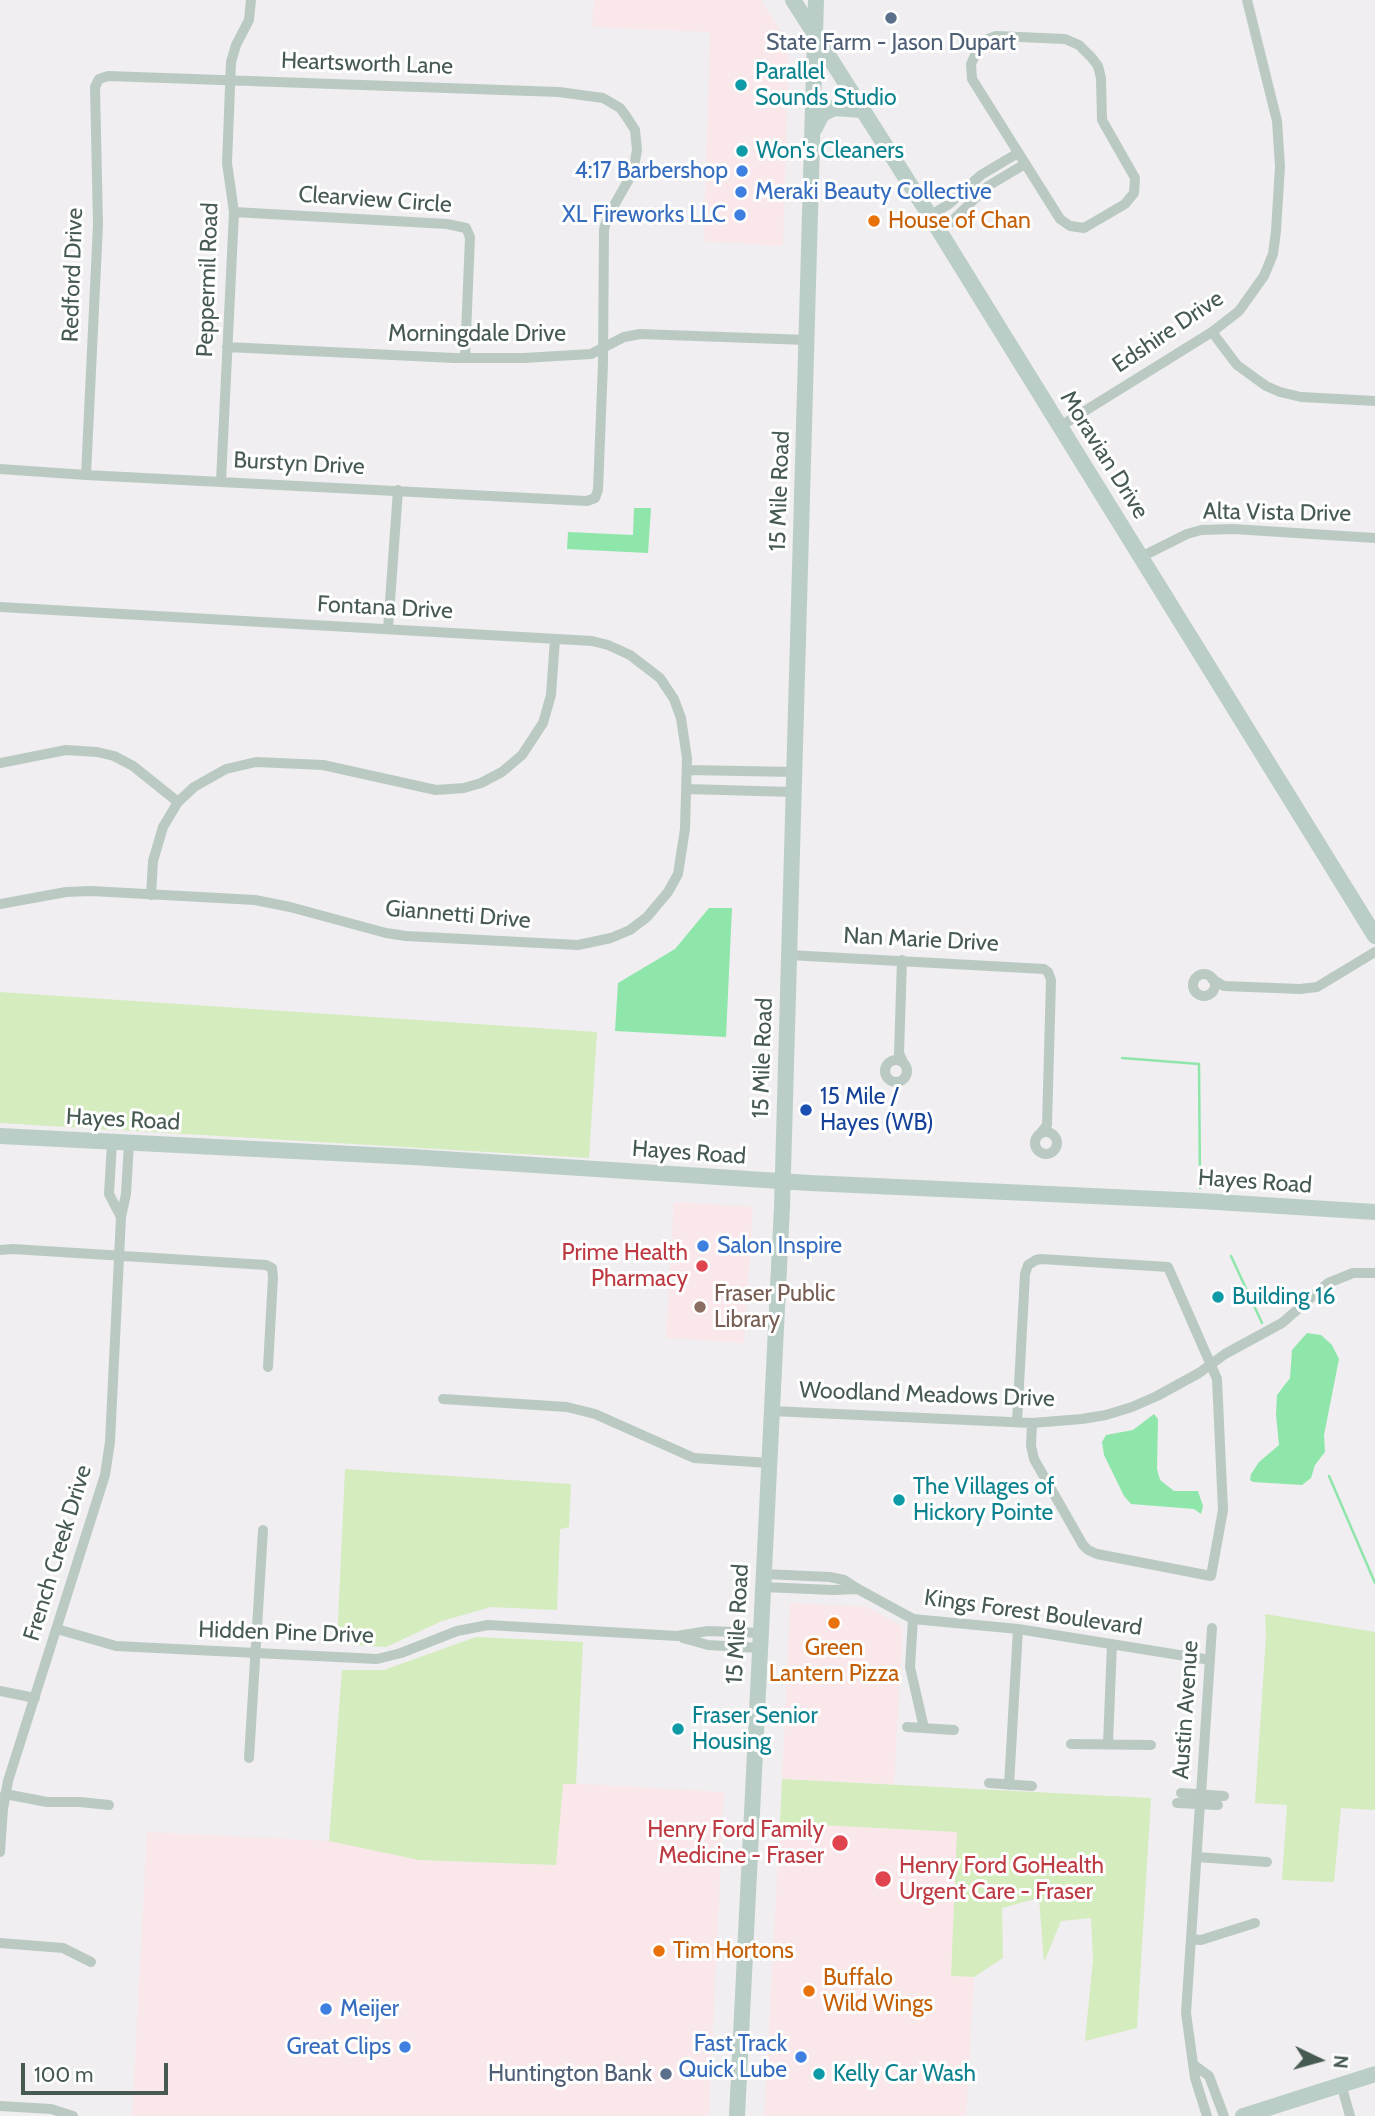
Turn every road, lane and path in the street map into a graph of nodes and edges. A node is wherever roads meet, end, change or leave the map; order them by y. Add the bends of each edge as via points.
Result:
1 (251, 0) edge
2 (793, 0) edge
3 (816, 0) edge
4 (1247, 0) edge
5 (815, 37) junction
6 (99, 79) joint
7 (230, 80) junction
8 (862, 110) junction
9 (813, 134) junction
10 (1018, 153) junction
11 (1024, 164) junction
12 (234, 212) junction
13 (934, 223) junction
14 (1212, 332) junction
15 (807, 340) junction
16 (228, 347) junction
17 (603, 348) junction
18 (465, 358) junction
19 (1375, 401) edge
20 (1059, 427) junction
21 (0, 469) edge
22 (86, 474) junction
23 (221, 481) junction
24 (398, 490) junction
25 (1375, 538) edge
26 (1141, 557) junction
27 (0, 607) edge
28 (388, 629) junction
29 (555, 639) junction
30 (0, 763) edge
31 (687, 769) junction
32 (795, 772) junction
33 (686, 789) junction
34 (794, 792) junction
35 (178, 802) junction
36 (150, 895) junction
37 (0, 904) edge
38 (1375, 936) edge
39 (1375, 952) edge
40 (789, 955) junction
41 (902, 960) junction
42 (1213, 979) junction
43 (1224, 986) junction
44 (1212, 992) junction
45 (898, 1059) dead end
46 (1050, 1129) junction
47 (0, 1136) edge
48 (111, 1143) junction
49 (129, 1143) junction
50 (783, 1182) junction
51 (1375, 1212) edge
52 (121, 1217) junction
53 (0, 1250) edge
54 (119, 1256) junction
55 (1375, 1273) edge
56 (1211, 1363) junction
57 (268, 1367) dead end
58 (443, 1399) dead end
59 (772, 1411) junction
60 (1017, 1422) junction
61 (1032, 1423) junction
62 (769, 1463) junction
63 (263, 1530) dead end
64 (763, 1581) junction
65 (913, 1619) junction
66 (1212, 1628) dead end
67 (57, 1629) junction
68 (1018, 1629) junction
69 (760, 1641) junction
70 (1112, 1644) junction
71 (255, 1654) junction
72 (1210, 1660) junction
73 (0, 1690) edge
74 (35, 1698) junction
75 (907, 1727) dead end
76 (924, 1728) junction
77 (954, 1730) dead end
78 (1072, 1744) dead end
79 (1108, 1744) junction
80 (1151, 1745) dead end
81 (249, 1758) dead end
82 (989, 1783) dead end
83 (1009, 1785) junction
84 (1032, 1786) dead end
85 (5, 1794) junction
86 (1179, 1798) dead end
87 (1200, 1799) junction
88 (1221, 1801) dead end
89 (109, 1805) dead end
90 (0, 1852) edge
91 (1197, 1857) junction
92 (1267, 1862) dead end
93 (1255, 1923) dead end
94 (1191, 1939) junction
95 (0, 1944) edge
96 (91, 1962) dead end
97 (1194, 2065) junction
98 (1375, 2074) edge
99 (1341, 2084) junction
100 (0, 2106) edge
101 (73, 2116) edge
102 (737, 2116) edge
103 (1207, 2116) edge
104 (1224, 2116) edge
105 (1242, 2116) edge
106 (1350, 2116) edge

1 - 7 street, Peppermil Road via 249,20 232,55
2 - 5 street, Moravian Drive
3 - 5 street, 15 Mile Road
4 - 14 street, Edshire Drive via 1277,121 1276,231 1273,254 1254,293 1240,311
5 - 8 street, Moravian Drive
5 - 9 street, 15 Mile Road
6 - 7 street, Heartsworth Lane
6 - 22 street, Redford Drive via 94,137 98,225
7 - 12 street, Peppermil Road via 227,163
7 - 17 street, Heartsworth Lane via 573,94 603,98 620,108 635,130 637,150 633,172 604,229
8 - 9 street via 829,110 818,120
8 - 13 street, Moravian Drive
9 - 15 street, 15 Mile Road
10 - 11 street
10 - 11 street via 975,83 971,64 988,39 996,36 1071,40 1098,66 1102,120 1134,174 1134,192 1125,204 1084,228 1075,228 1060,219
10 - 13 street via 981,175
11 - 13 street via 988,186 951,222
12 - 16 street, Peppermil Road
12 - 18 street, Clearview Circle via 447,223 466,228 470,237
13 - 20 street, Moravian Drive
14 - 19 street via 1237,365 1280,392
14 - 20 street, Edshire Drive
15 - 17 street, Morningdale Drive via 657,333 624,337
15 - 32 street, 15 Mile Road
16 - 18 street, Morningdale Drive
16 - 23 street, Peppermil Road
17 - 18 street, Morningdale Drive via 564,356
17 - 24 street, Burstyn Drive via 595,499
20 - 26 street, Moravian Drive
21 - 22 street, Burstyn Drive
22 - 23 street, Burstyn Drive
23 - 24 street, Burstyn Drive
24 - 28 street
25 - 26 street, Alta Vista Drive via 1201,530
26 - 38 street, Moravian Drive
27 - 28 street, Fontana Drive
28 - 29 street, Fontana Drive
29 - 31 street, Fontana Drive via 608,645 650,669 678,708 685,730
29 - 35 street via 551,695 543,723 522,755 481,783 436,790 323,765 256,762 210,776
30 - 35 street via 66,750 97,752 133,766
31 - 32 street
31 - 33 street, Fontana Drive
32 - 34 street, 15 Mile Road
33 - 34 street
33 - 36 street, Giannetti Drive via 683,852 668,892 630,930 578,945 406,936 264,902
34 - 40 street, 15 Mile Road
35 - 36 street via 156,847
36 - 37 street, Giannetti Drive via 66,892
39 - 43 street via 1317,987
40 - 41 street, Nan Marie Drive
40 - 50 street, 15 Mile Road
41 - 45 street
41 - 46 street, Nan Marie Drive via 1048,972
42 - 43 street
42 - 44 street
42 - 44 street via 1203,974 1193,983 1199,995
43 - 44 street
46 - 46 street via 1036,1141 1041,1153 1049,1154 1057,1147
47 - 48 street, Hayes Road
48 - 49 street, Hayes Road
48 - 52 street, French Creek Drive via 109,1194
49 - 50 street, Hayes Road
49 - 52 street, French Creek Drive
50 - 51 street, Hayes Road
50 - 59 street, 15 Mile Road
52 - 54 street, French Creek Drive
53 - 54 street
54 - 57 street via 272,1268
54 - 67 street, French Creek Drive via 105,1475
55 - 56 street, Woodland Meadows Drive via 1353,1273 1328,1283 1282,1323
56 - 60 street via 1168,1267 1036,1260 1025,1274
56 - 61 street, Woodland Meadows Drive via 1132,1407 1082,1419
56 - 61 street via 1217,1379 1223,1510 1211,1576 1088,1550 1034,1459
58 - 62 street via 567,1407 595,1414 694,1458
59 - 60 street, Woodland Meadows Drive
59 - 62 street, 15 Mile Road
60 - 61 street, Woodland Meadows Drive
62 - 64 street, 15 Mile Road
63 - 71 street
64 - 65 street, Kings Forest Boulevard via 844,1580
64 - 69 street, 15 Mile Road
65 - 68 street, Kings Forest Boulevard
65 - 76 street via 910,1667
66 - 72 street, Austin Avenue
67 - 71 street, Hidden Pine Drive via 116,1646
67 - 74 street, French Creek Drive
68 - 70 street, Kings Forest Boulevard
68 - 83 street
69 - 71 street, Hidden Pine Drive via 708,1631 677,1636 488,1625 457,1631 387,1657
69 - 102 street, 15 Mile Road
70 - 72 street, Kings Forest Boulevard
70 - 79 street
71 - 81 street
72 - 87 street, Austin Avenue
73 - 74 street
74 - 85 street, French Creek Drive
75 - 76 street
76 - 77 street
78 - 79 street
79 - 80 street
82 - 83 street
83 - 84 street
85 - 89 street via 47,1802
85 - 90 street, French Creek Drive
86 - 87 street
87 - 88 street
87 - 91 street, Austin Avenue
91 - 92 street
91 - 94 street, Austin Avenue
93 - 94 street
94 - 97 street, Austin Avenue via 1186,2012
95 - 96 street via 63,1948
97 - 103 street, Austin Avenue
97 - 104 street via 1209,2076
98 - 99 street
99 - 105 street
99 - 106 street
100 - 101 street via 51,2109

